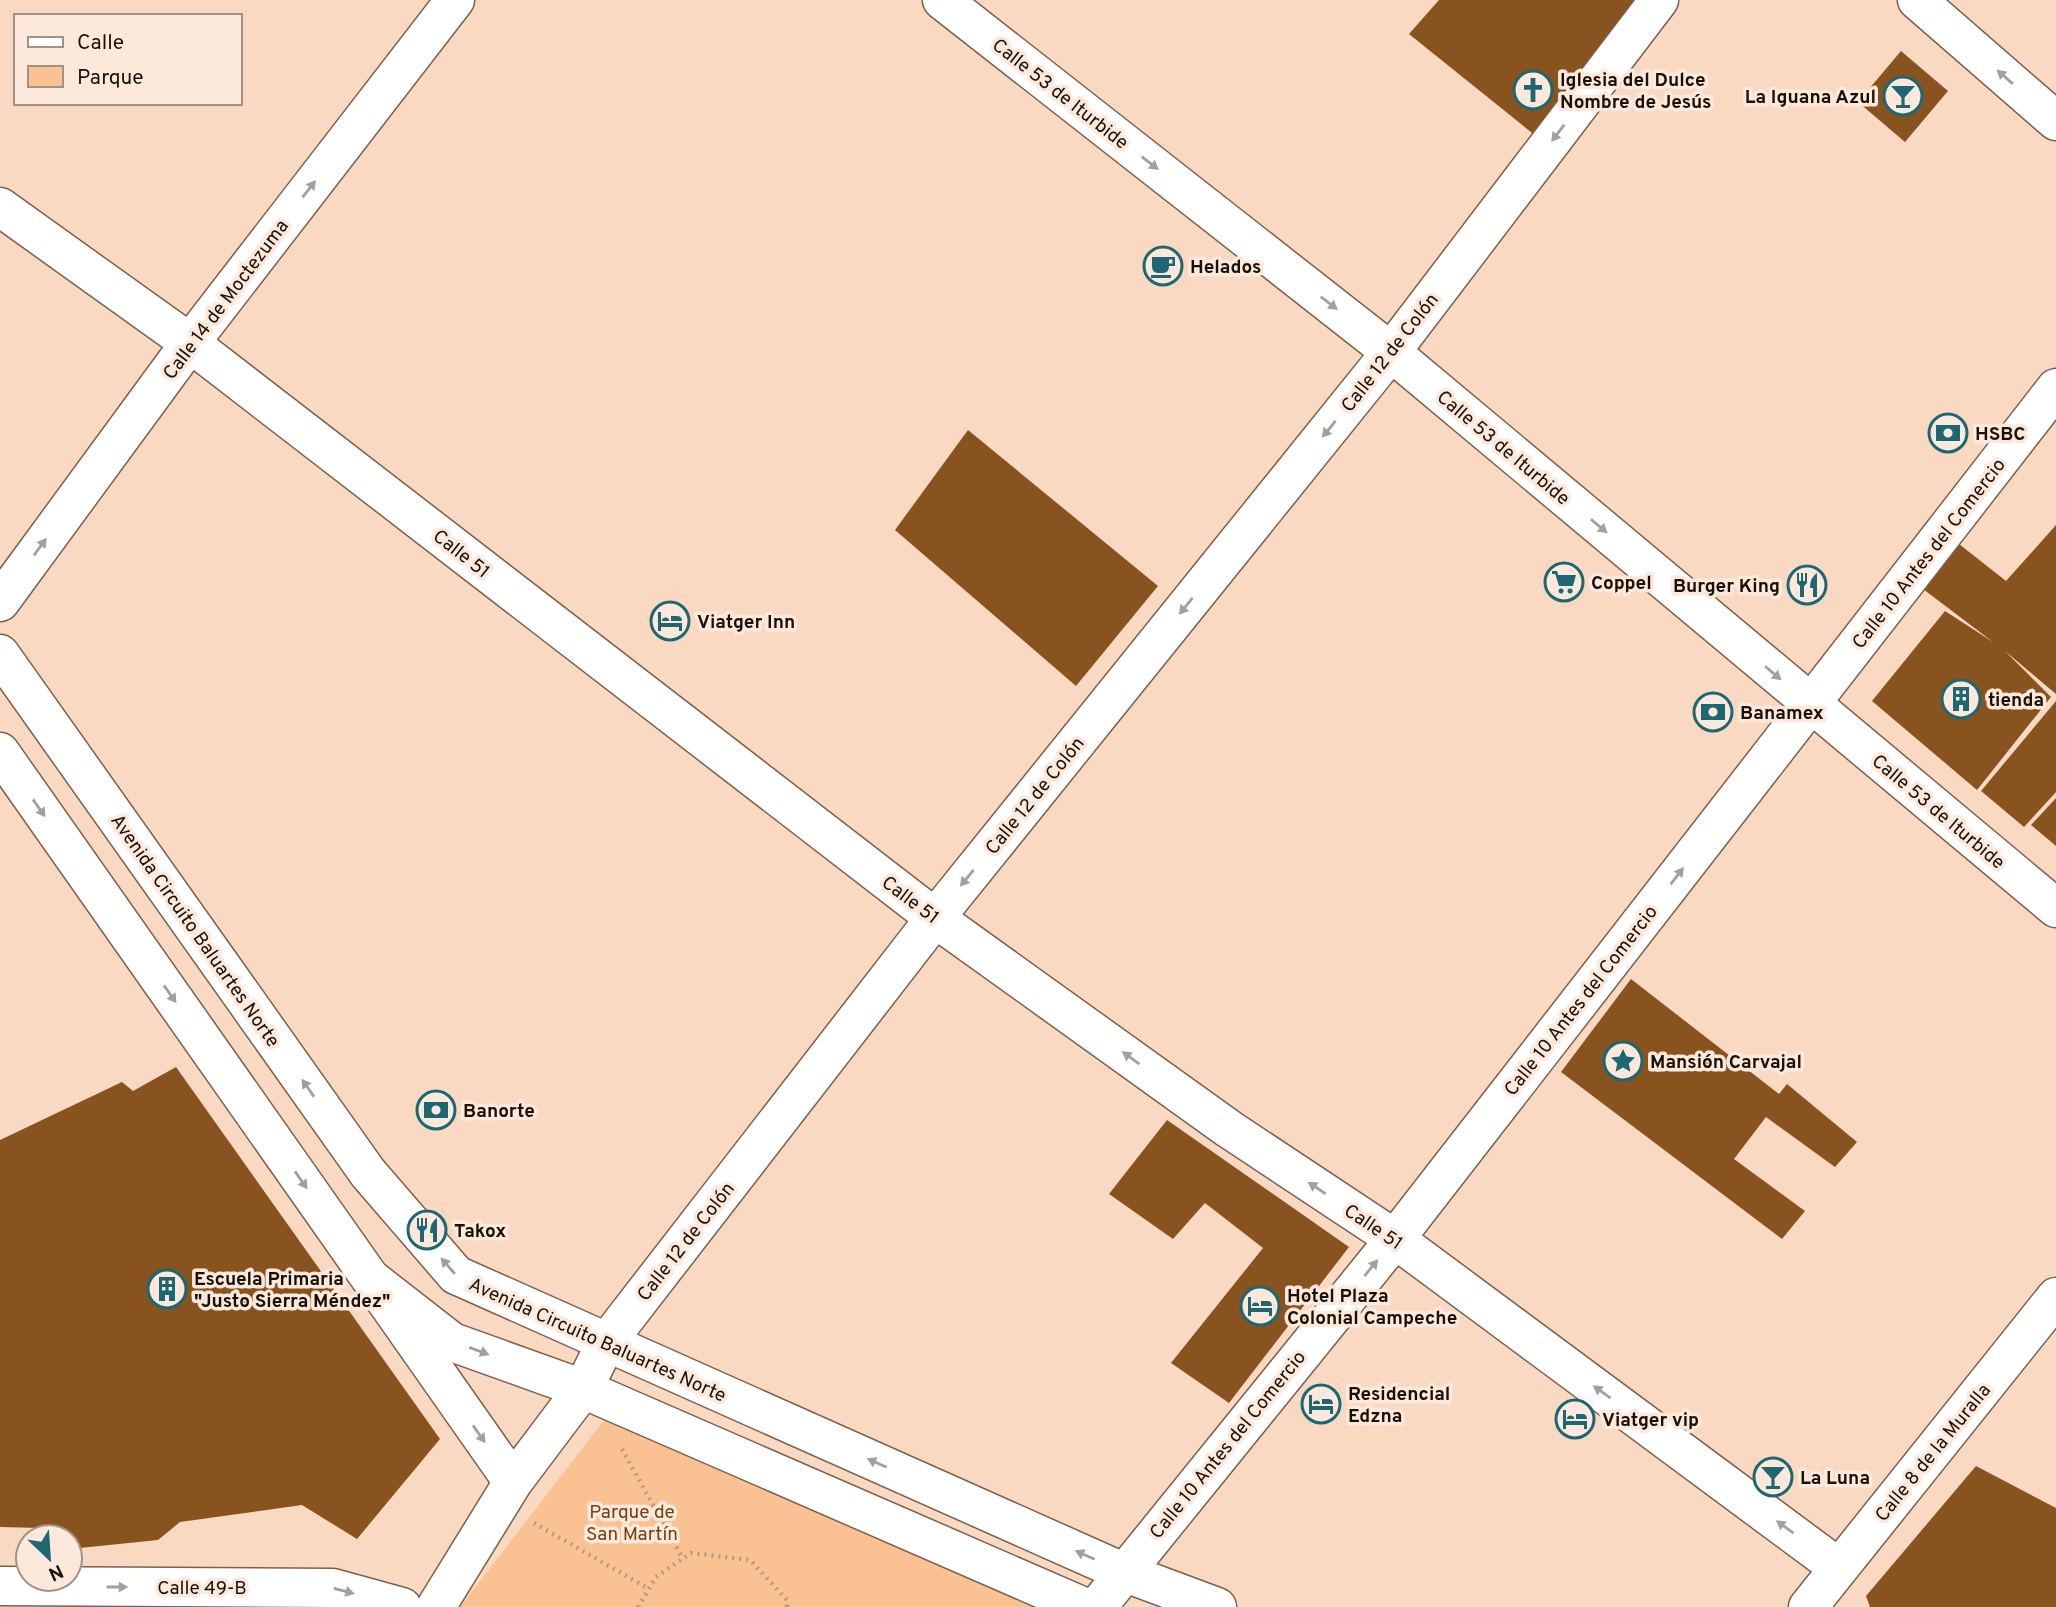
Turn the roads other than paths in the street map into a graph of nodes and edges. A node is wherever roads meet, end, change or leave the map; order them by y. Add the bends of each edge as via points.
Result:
1 (455, 0) edge
2 (942, 0) edge
3 (1659, 0) edge
4 (1917, 0) edge
5 (2056, 121) edge
6 (0, 207) edge
7 (190, 343) junction
8 (1391, 352) junction
9 (2056, 388) edge
10 (0, 602) edge
11 (0, 654) edge
12 (1810, 704) junction
13 (0, 752) edge
14 (2056, 908) edge
15 (935, 918) junction
16 (1395, 1239) junction
17 (370, 1278) junction
18 (2056, 1297) edge
19 (606, 1343) junction
20 (583, 1389) junction
21 (513, 1482) junction
22 (1839, 1568) junction
23 (1123, 1572) junction
24 (0, 1586) edge
25 (402, 1607) edge
26 (436, 1607) edge
27 (1084, 1607) edge
28 (1097, 1607) edge
29 (1217, 1607) edge
30 (1808, 1607) edge

7 -> 1 street, Calle 14 de Moctezuma
2 -> 8 street, Calle 53 de Iturbide
3 -> 8 street, Calle 12 de Colón
5 -> 4 street
6 - 7 street, Calle 51
10 -> 7 street, Calle 14 de Moctezuma
7 - 15 street, Calle 51
8 -> 12 street, Calle 53 de Iturbide
8 -> 15 street, Calle 12 de Colón
9 - 12 street, Calle 10 Antes del Comercio
19 -> 11 street, Avenida Circuito Baluartes Norte via 456,1275 368,1173
12 - 14 street, Calle 53 de Iturbide
16 -> 12 street, Calle 10 Antes del Comercio
13 -> 17 street
16 -> 15 street, Calle 51 via 1229,1129
15 - 19 street, Calle 12 de Colón
22 -> 16 street, Calle 51
23 -> 16 street, Calle 10 Antes del Comercio
17 -> 20 street via 452,1342
17 -> 21 street
18 - 22 street, Calle 8 de la Muralla
19 - 20 street, Calle 12 de Colón
23 -> 19 street, Avenida Circuito Baluartes Norte
20 - 21 street, Calle 12 de Colón
20 - 27 street
21 - 26 street, Calle 12 de Colón
22 - 30 street, Calle 8 de la Muralla
23 - 28 street, Calle 10 Antes del Comercio
23 - 29 street, Avenida Circuito Baluartes Norte
24 -> 25 street, Calle 49-B via 333,1588

